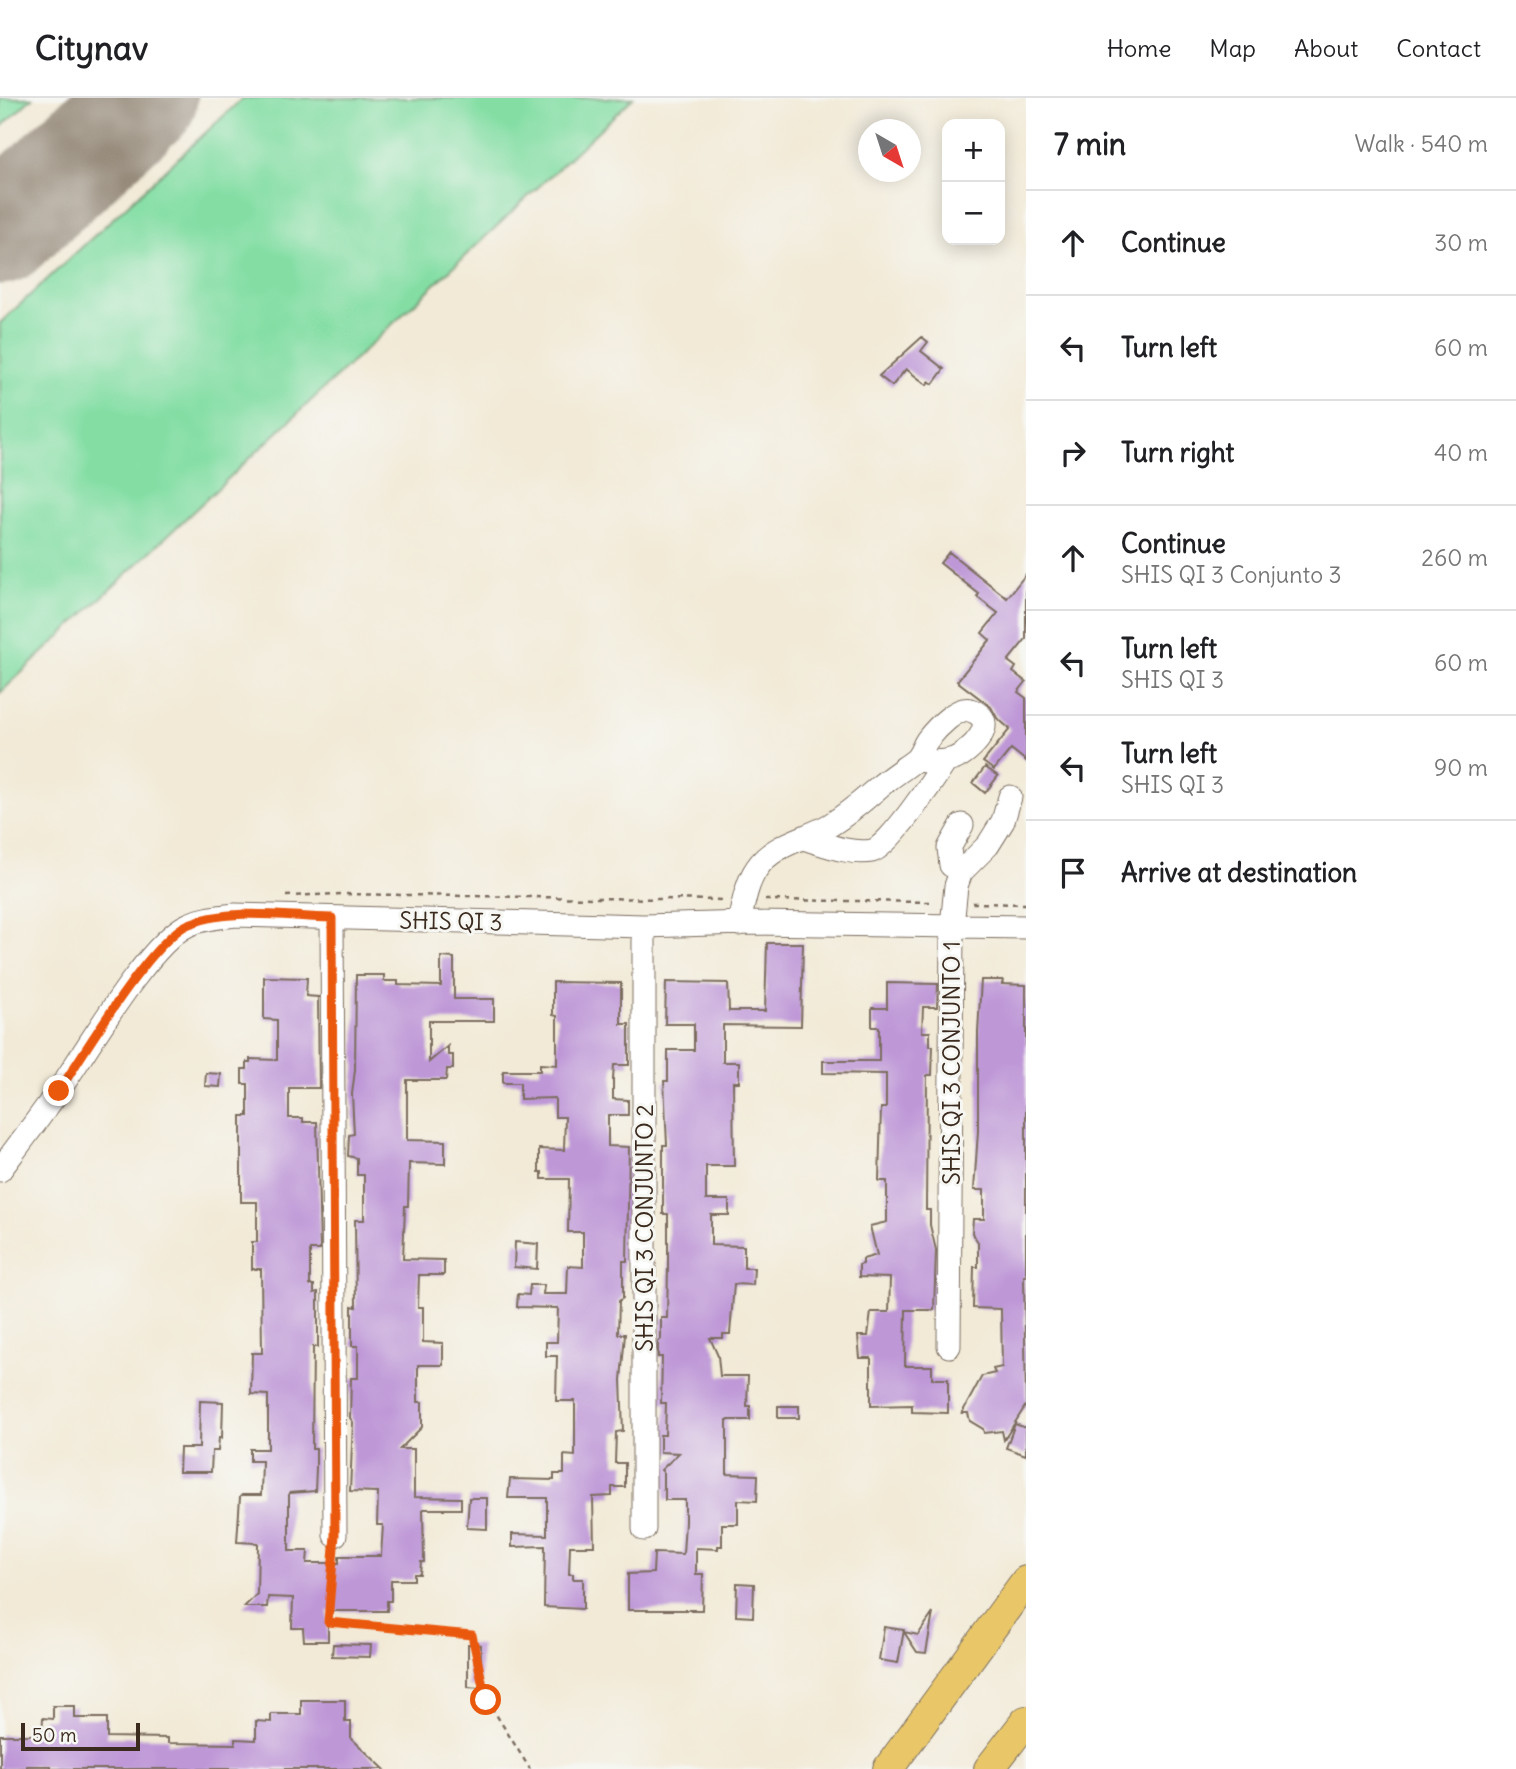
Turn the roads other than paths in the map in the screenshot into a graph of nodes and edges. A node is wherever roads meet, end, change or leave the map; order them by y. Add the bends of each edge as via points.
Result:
1 (917, 760) junction
2 (946, 761) junction
3 (1010, 797) dead end
4 (962, 825) dead end
5 (803, 838) junction
6 (961, 872) junction
7 (332, 918) junction
8 (739, 923) junction
9 (644, 926) junction
10 (952, 926) junction
11 (1026, 927) edge
12 (0, 1170) edge
13 (949, 1346) dead end
14 (644, 1529) dead end
15 (335, 1535) road end
16 (1023, 1588) edge
17 (1026, 1721) edge
18 (888, 1769) edge
19 (989, 1769) edge

1 - 2 street
1 - 2 street via 928,738 959,711 975,712 983,721 982,737
1 - 5 street via 847,814
2 - 5 street via 880,848 866,852
3 - 6 street via 1003,821 988,845
4 - 6 street via 949,848 951,865
5 - 8 street via 758,867
6 - 10 street, SHIS QI 3 CONJUNTO 1
7 - 9 street, SHIS QI 3
7 - 12 street, SHIS QI 3 via 213,918 187,925 165,941
7 - 15 street
8 - 9 street, SHIS QI 3
8 - 10 street, SHIS QI 3
9 - 14 street, SHIS QI 3 CONJUNTO 2
10 - 11 street, SHIS QI 3
10 - 13 street, SHIS QI 3 CONJUNTO 1
16 - 18 main road
17 - 19 main road

